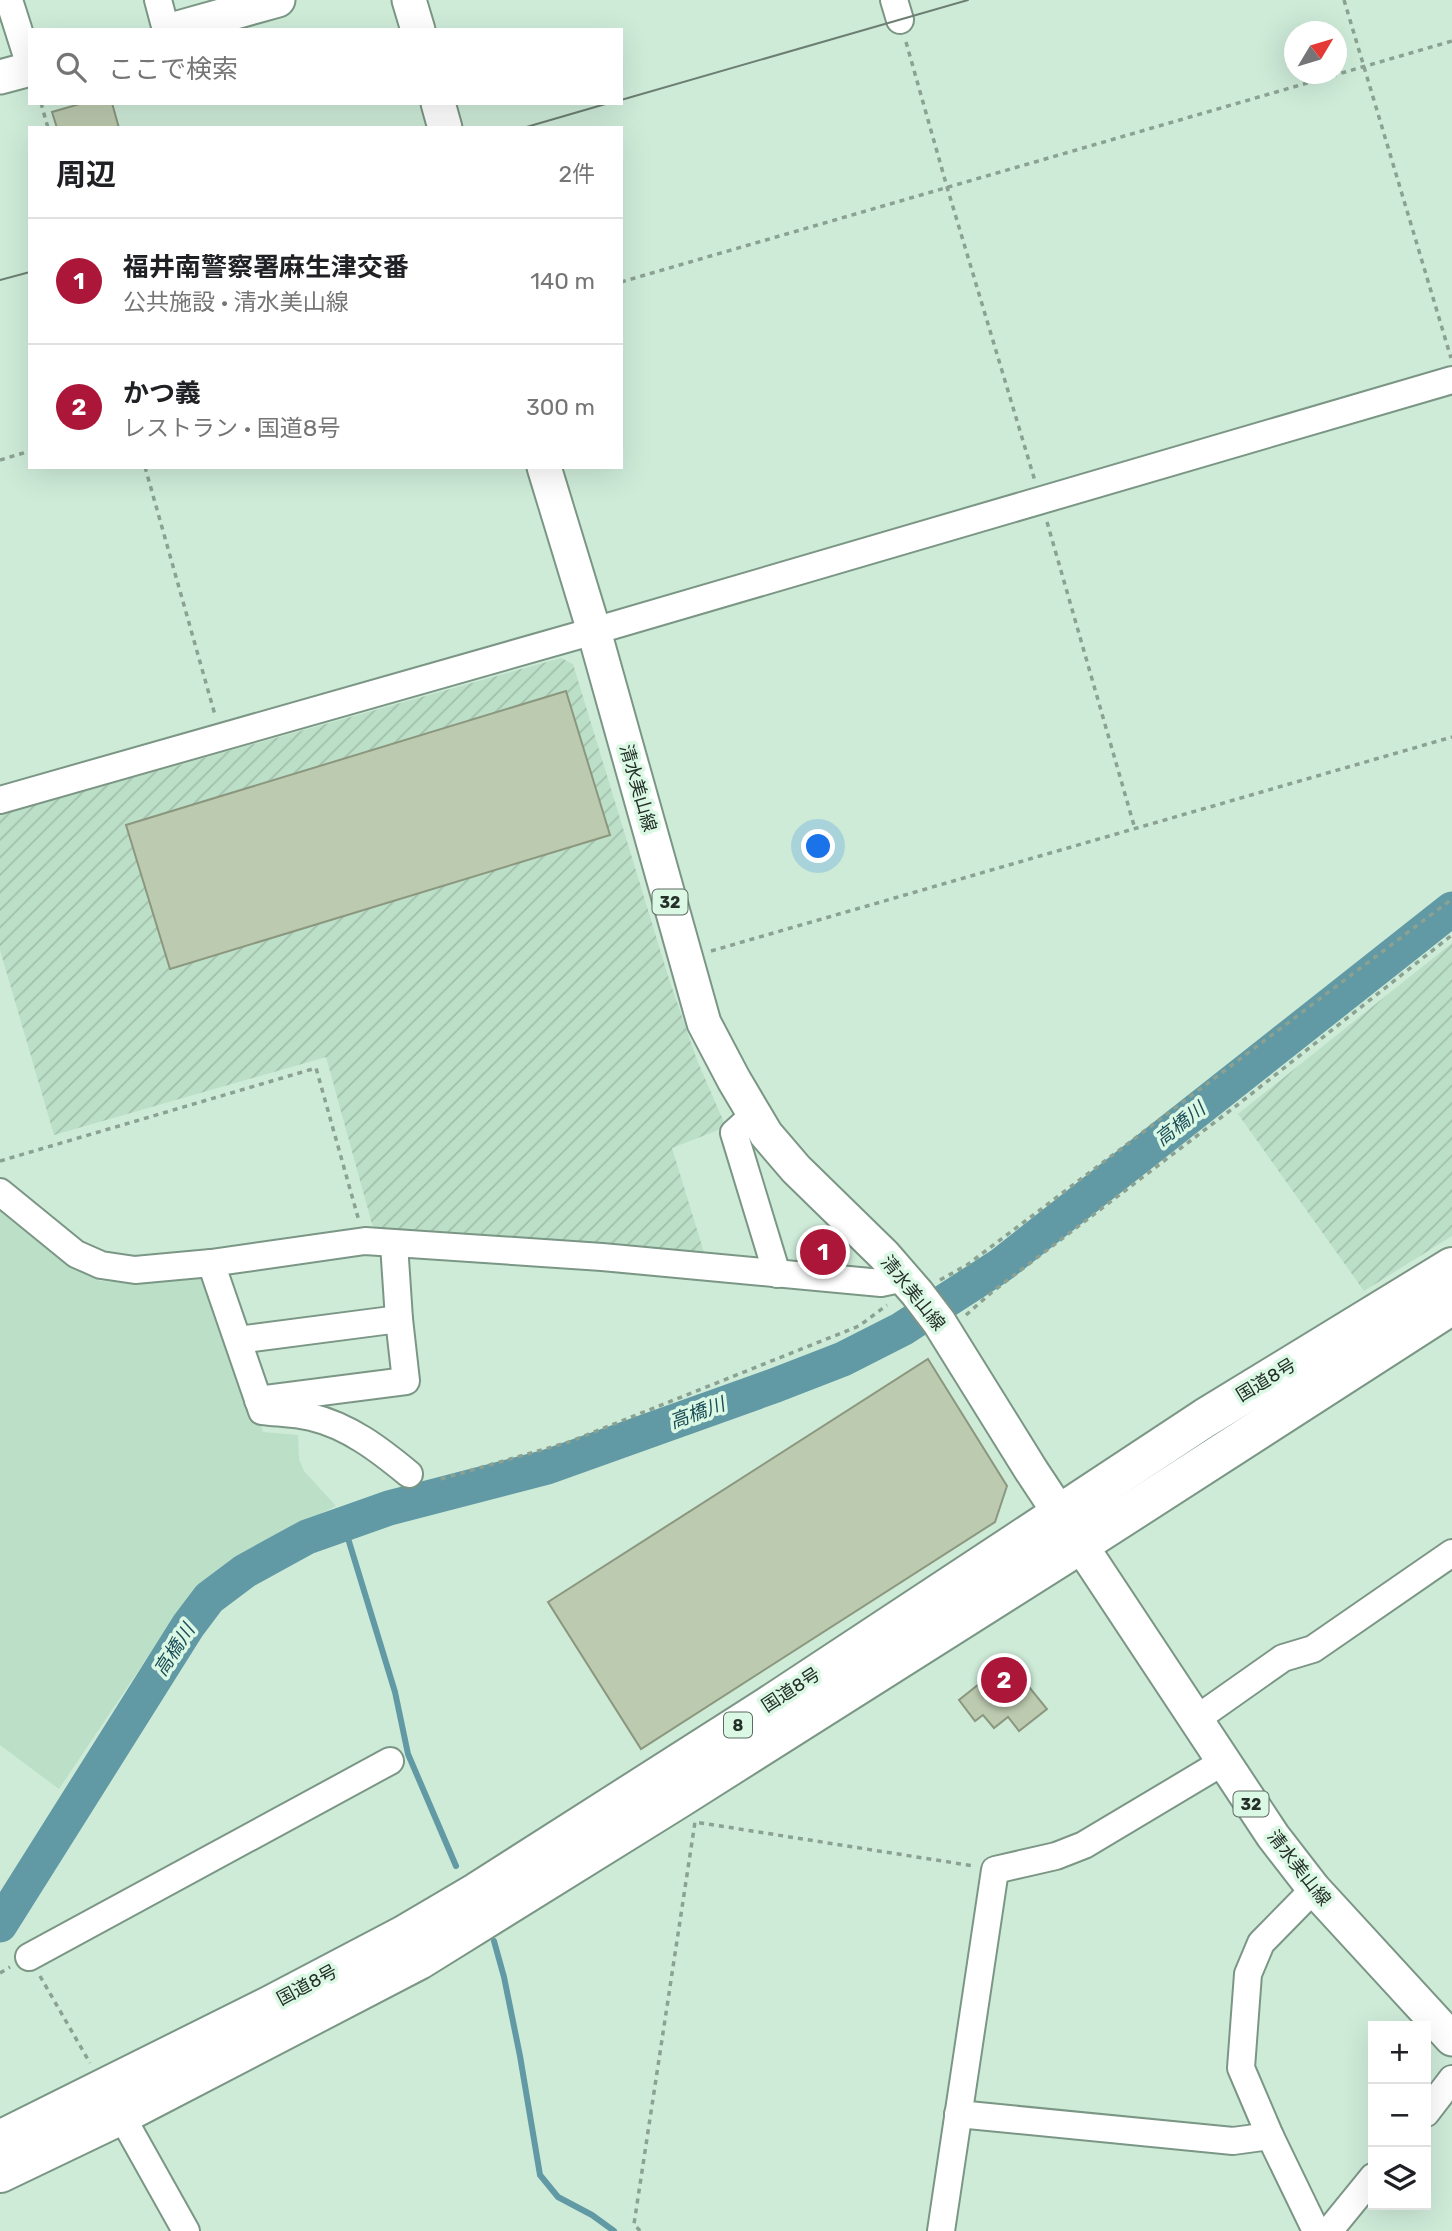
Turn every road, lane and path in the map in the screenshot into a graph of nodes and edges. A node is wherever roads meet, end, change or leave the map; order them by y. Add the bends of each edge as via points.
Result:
1 (9, 0) edge
2 (158, 0) edge
3 (278, 0) edge
4 (409, 0) edge
5 (1344, 0) edge
6 (897, 10) edge
7 (168, 28) edge
8 (176, 28) edge
9 (417, 28) edge
10 (1452, 41) edge
11 (28, 62) edge
12 (1363, 66) junction
13 (28, 69) edge
14 (0, 77) edge
15 (41, 105) edge
16 (439, 105) edge
17 (47, 126) edge
18 (444, 126) edge
19 (947, 187) junction
20 (623, 281) edge
21 (1452, 360) edge
22 (1452, 380) edge
23 (28, 452) edge
24 (0, 460) edge
25 (146, 469) edge
26 (545, 469) edge
27 (1041, 500) junction
28 (594, 631) junction
29 (222, 737) junction
30 (1452, 737) edge
31 (0, 800) edge
32 (1135, 829) junction
33 (1452, 899) edge
34 (1452, 935) edge
35 (686, 958) junction
36 (754, 1115) junction
37 (0, 1161) edge
38 (0, 1192) edge
39 (365, 1241) junction
40 (394, 1244) junction
41 (211, 1263) junction
42 (1452, 1266) edge
43 (777, 1273) junction
44 (901, 1284) junction
45 (1452, 1305) edge
46 (399, 1319) junction
47 (943, 1328) junction
48 (238, 1340) junction
49 (258, 1399) junction
50 (409, 1474) dead end
51 (441, 1479) dead end
52 (1060, 1513) junction
53 (1081, 1545) junction
54 (1452, 1553) edge
55 (1195, 1720) junction
56 (390, 1761) dead end
57 (1223, 1762) junction
58 (995, 1870) junction
59 (1314, 1889) junction
60 (29, 1957) junction
61 (0, 1973) edge
62 (1452, 2039) edge
63 (1452, 2079) edge
64 (113, 2101) junction
65 (1431, 2106) edge
66 (958, 2114) junction
67 (1270, 2136) junction
68 (0, 2140) edge
69 (0, 2173) edge
70 (1368, 2182) edge
71 (186, 2231) edge
72 (640, 2231) edge
73 (941, 2231) edge
74 (1316, 2231) edge
75 (1329, 2231) edge

1 - 11 street
2 - 7 street
3 - 8 main road
4 - 9 main road
5 - 12 path
6 - 19 path
10 - 12 path
12 - 19 path
12 - 21 path
13 - 14 main road
15 - 17 path
16 - 18 main road
19 - 20 path
19 - 27 path
22 - 27 street
23 - 24 path
25 - 29 path
26 - 28 main road, 清水美山線 / 32
27 - 28 street
27 - 32 path
28 - 29 street
28 - 35 main road, 清水美山線 / 32
29 - 31 street
30 - 32 path
32 - 35 path
33 - 44 path via 967,1265
34 - 47 path
35 - 36 main road, 清水美山線 / 32 via 704,1023
36 - 43 street via 734,1133
36 - 44 main road, 清水美山線 / 32 via 796,1169
37 - 39 path via 316,1068
38 - 41 street via 76,1254 101,1265 135,1270
39 - 40 street
39 - 41 street
40 - 43 street
40 - 46 street
41 - 48 street
42 - 52 highway, 国道8号 / 8
43 - 44 street
44 - 47 main road, 清水美山線 / 32
44 - 51 path via 887,1306 859,1326 569,1442
45 - 53 highway, 国道8号 / 8
46 - 48 street
46 - 49 street via 406,1381
47 - 52 main road, 清水美山線 / 32
48 - 49 street
49 - 50 street via 262,1411 310,1417 342,1428 376,1447
52 - 53 main road, 清水美山線 / 32
52 - 64 highway, 国道8号 / 8 via 477,1892
53 - 55 main road, 清水美山線 / 32
53 - 64 highway, 国道8号 / 8 via 430,1953
54 - 55 street via 1313,1649 1283,1658
55 - 57 main road, 清水美山線 / 32
56 - 60 street
57 - 58 street via 1084,1845
57 - 59 main road, 清水美山線 / 32
58 - 66 street
58 - 72 path via 695,1822 634,2224
59 - 62 main road, 清水美山線 / 32
59 - 67 street via 1261,1943 1248,1974 1241,2068
60 - 61 path
60 - 64 path
63 - 65 street
64 - 68 highway, 国道8号 / 8
64 - 69 highway, 国道8号 / 8
64 - 71 street
66 - 67 street via 1233,2141
66 - 73 street
67 - 74 street
70 - 75 street

